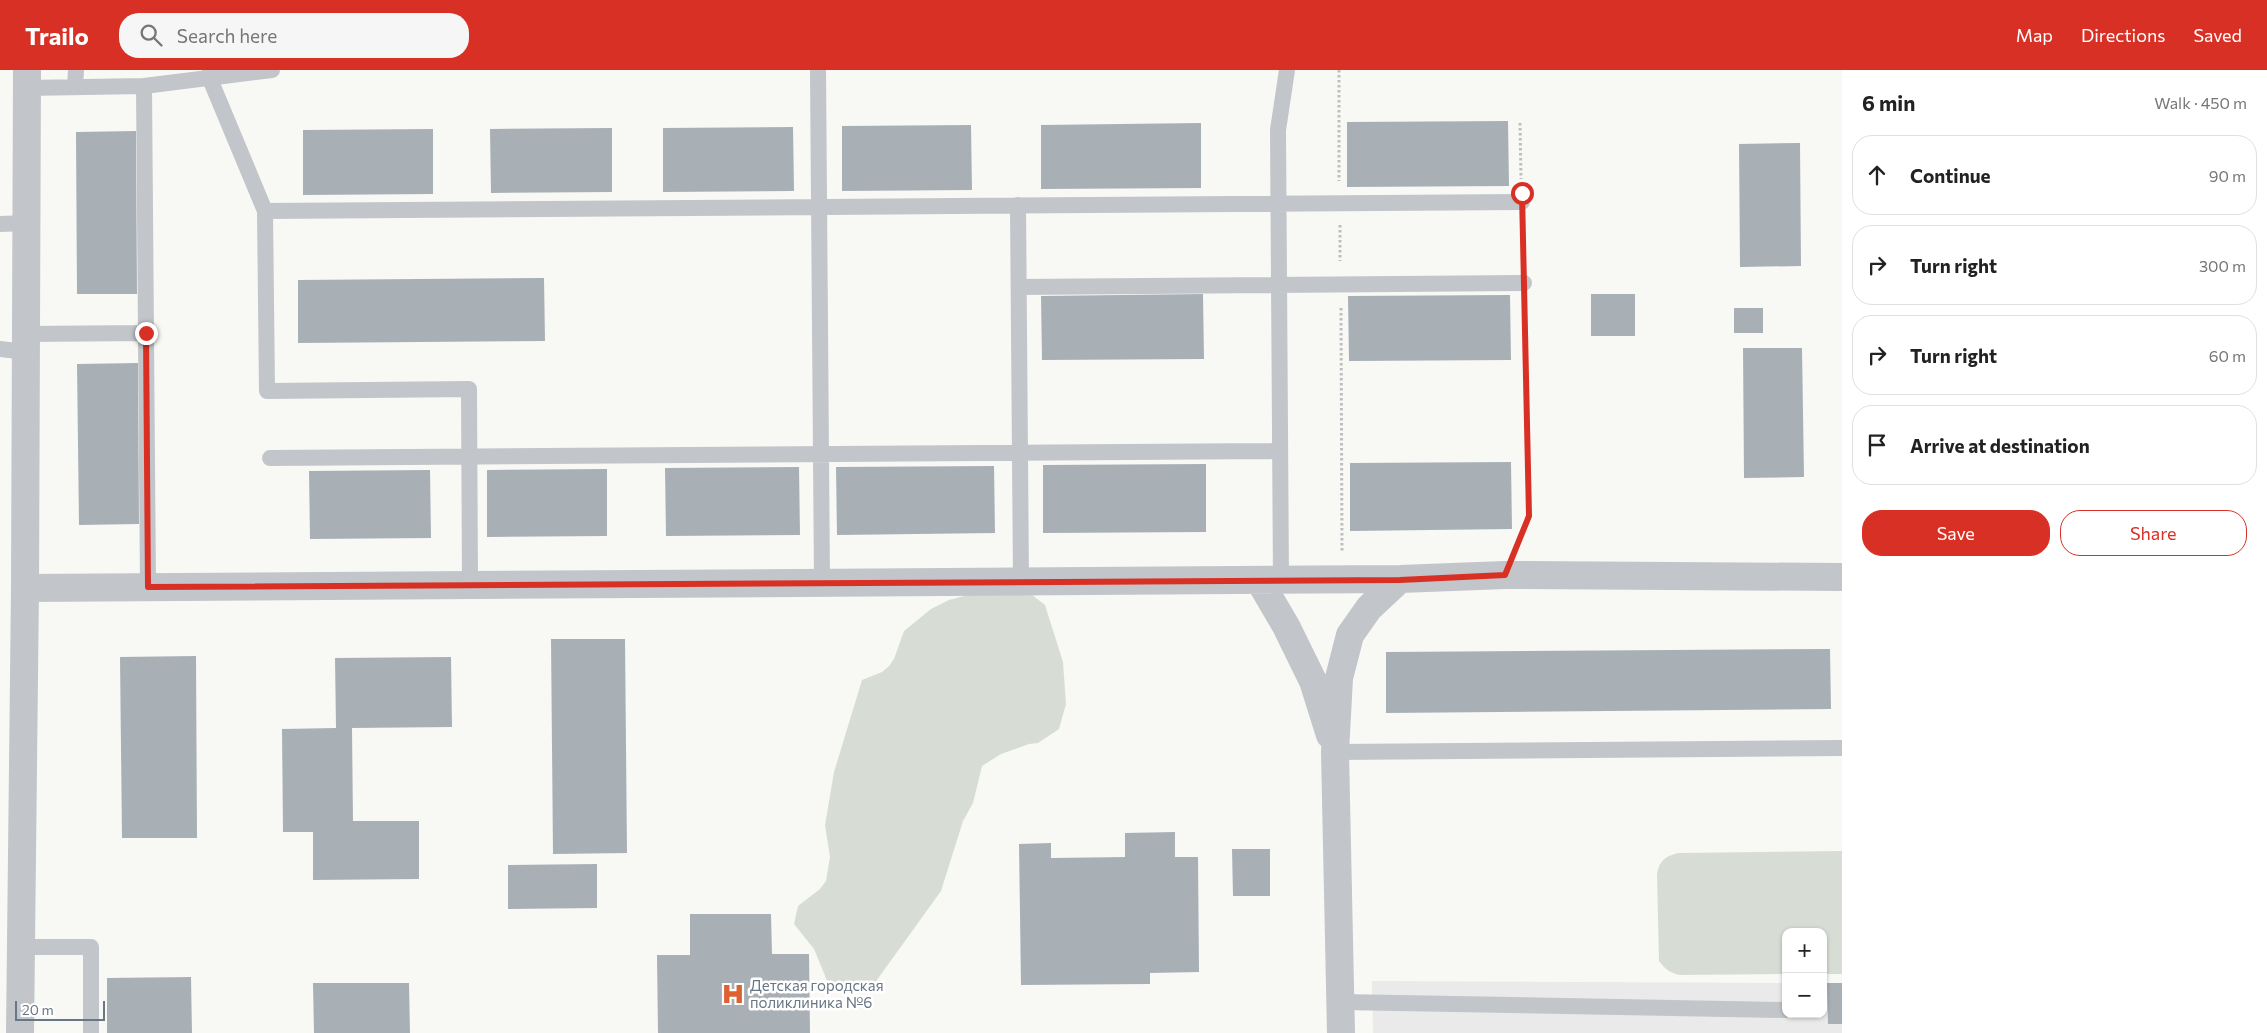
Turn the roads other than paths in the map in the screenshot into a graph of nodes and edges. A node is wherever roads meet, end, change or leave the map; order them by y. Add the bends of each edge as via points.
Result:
1 (76, 70) edge
2 (272, 70) edge
3 (818, 70) edge
4 (1287, 70) edge
5 (210, 74) edge
6 (27, 79) edge
7 (144, 86) junction
8 (75, 87) junction
9 (1522, 202) road end
10 (1278, 204) junction
11 (1018, 206) junction
12 (820, 207) junction
13 (265, 211) junction
14 (13, 224) edge
15 (1524, 284) road end
16 (1279, 285) junction
17 (1019, 287) junction
18 (146, 333) junction
19 (17, 345) edge
20 (1280, 451) junction
21 (1020, 453) junction
22 (821, 454) junction
23 (469, 457) junction
24 (270, 458) dead end
25 (1842, 578) edge
26 (1270, 580) junction
27 (1400, 580) junction
28 (1021, 582) junction
29 (822, 583) junction
30 (470, 585) junction
31 (148, 587) junction
32 (25, 588) junction
33 (1842, 748) edge
34 (1335, 752) junction
35 (21, 947) junction
36 (1340, 1002) junction
37 (1782, 1010) edge
38 (20, 1033) edge
39 (91, 1033) edge
40 (1341, 1033) edge

1 - 8 lane
2 - 5 lane
3 - 12 lane
4 - 10 lane via 1278,130
5 - 7 lane
5 - 13 lane
6 - 8 lane
6 - 14 street
7 - 8 lane
7 - 18 lane
9 - 10 lane
10 - 11 lane
10 - 16 lane
11 - 12 lane
11 - 17 lane
12 - 13 lane
12 - 22 lane
13 - 23 lane via 267,391 468,389
14 - 19 street
15 - 16 lane
16 - 17 lane
16 - 20 lane
17 - 21 lane
18 - 19 lane
18 - 31 lane
19 - 32 street
20 - 21 lane
20 - 26 lane
21 - 22 lane
21 - 28 lane
22 - 23 lane
22 - 29 lane
23 - 24 lane
23 - 30 lane
25 - 27 street via 1505,575
26 - 27 street
26 - 28 street
26 - 34 street via 1286,626 1313,681
27 - 34 street via 1369,608 1350,635 1339,678
28 - 29 street
29 - 30 street
30 - 31 street
31 - 32 street
32 - 35 street
33 - 34 lane
34 - 36 street
35 - 38 street
35 - 39 lane via 91,947
36 - 37 lane
36 - 40 street

